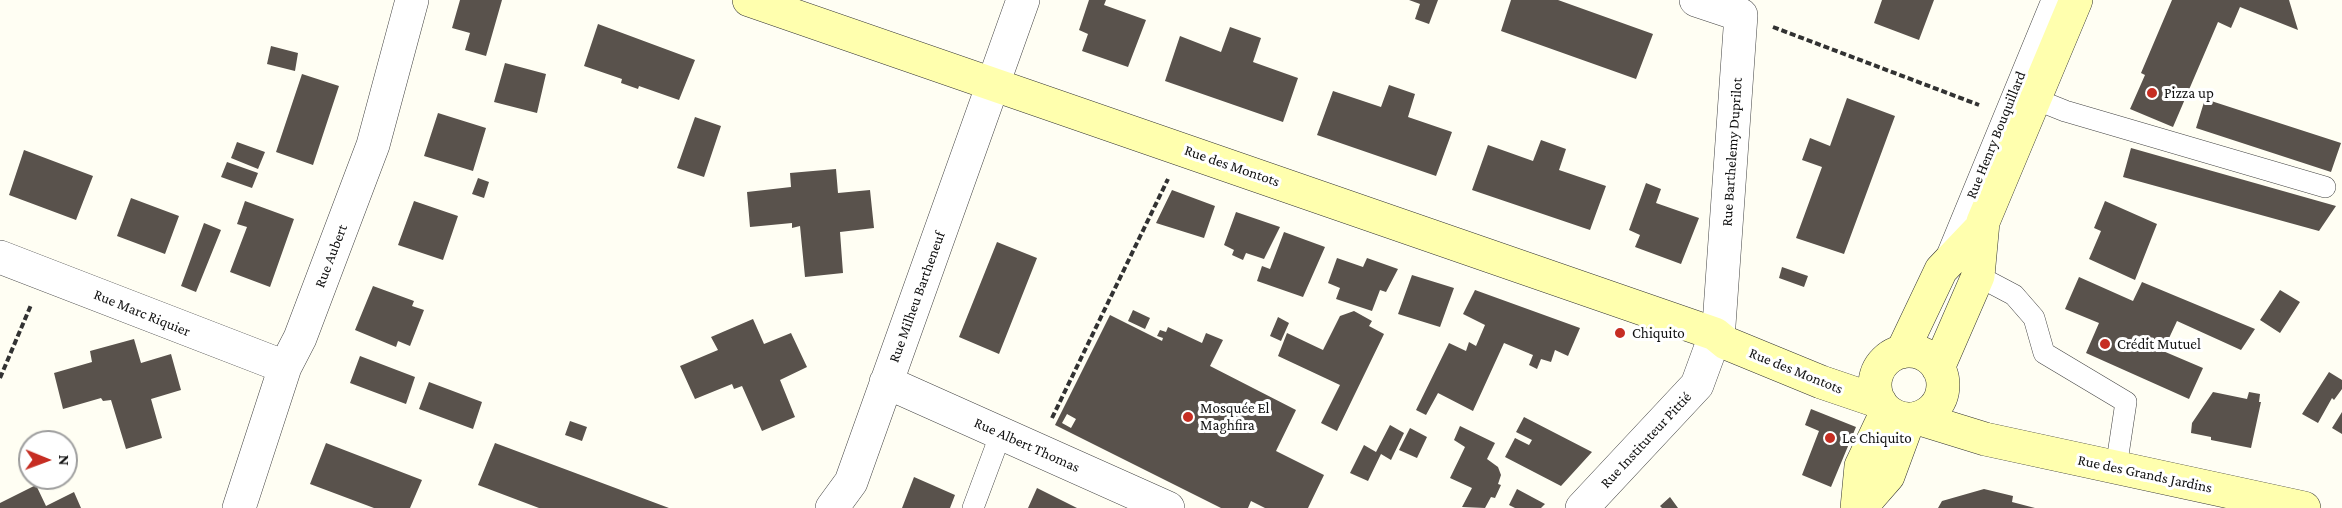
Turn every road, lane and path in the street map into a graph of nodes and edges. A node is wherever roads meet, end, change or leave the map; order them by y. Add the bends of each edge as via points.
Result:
1 (412, 0) edge
2 (749, 0) edge
3 (1023, 0) edge
4 (1696, 0) edge
5 (2052, 0) edge
6 (2076, 0) edge
7 (1741, 15) junction
8 (994, 83) junction
9 (2034, 99) junction
10 (2005, 114) junction
11 (1183, 149) junction
12 (2325, 187) dead end
13 (1980, 229) junction
14 (0, 257) edge
15 (1941, 270) junction
16 (44, 274) junction
17 (1978, 276) junction
18 (1715, 334) junction
19 (285, 368) junction
20 (1940, 377) junction
21 (0, 378) edge
22 (886, 382) junction
23 (1896, 396) junction
24 (1002, 434) junction
25 (1985, 439) junction
26 (1036, 449) junction
27 (2116, 468) junction
28 (1888, 477) junction
29 (239, 508) edge
30 (832, 508) edge
31 (973, 508) edge
32 (1168, 508) edge
33 (1582, 508) edge
34 (1859, 508) edge
35 (1875, 508) edge
36 (2304, 508) edge

1 - 19 street, Rue Aubert via 373,145
2 - 8 main road, Rue des Montots
3 - 8 street, Rue Milheu Bartheneuf
4 - 7 street
5 - 10 lane, Rue Henry Bouquillard
6 - 9 main road, Rue Henry Bouquillard
7 - 10 path
7 - 18 street, Rue Barthelemy Duprilot via 1719,325
8 - 11 main road, Rue des Montots
8 - 22 street, Rue Milheu Bartheneuf
9 - 12 lane
9 - 13 main road, Rue Henry Bouquillard
10 - 15 lane, Rue Henry Bouquillard
11 - 18 main road, Rue des Montots
11 - 26 path
13 - 15 main road, Rue Henry Bouquillard
13 - 17 main road, Rue Henry Bouquillard
14 - 16 street, Rue Marc Riquier
15 - 23 main road, Rue Henry Bouquillard
16 - 19 street, Rue Marc Riquier
16 - 21 path
17 - 20 main road, Rue Henry Bouquillard
17 - 27 lane via 2014,295 2034,318 2044,353 2126,402
18 - 23 main road, Rue des Montots via 1729,332
18 - 33 street, Rue Instituteur Pittié via 1697,385
19 - 29 street, Rue Aubert
20 - 23 main road, Rue Henry Bouquillard via 1935,407
20 - 23 main road via 1923,354
20 - 25 main road
22 - 24 street, Rue Albert Thomas
22 - 30 street, Rue Milheu Bartheneuf via 851,482
23 - 25 main road, Rue des Grands Jardins
23 - 28 main road
23 - 34 main road via 1861,466
24 - 26 street, Rue Albert Thomas
24 - 31 lane
25 - 27 main road, Rue des Grands Jardins
26 - 32 street, Rue Albert Thomas
27 - 36 main road, Rue des Grands Jardins
28 - 34 main road
28 - 35 lane

